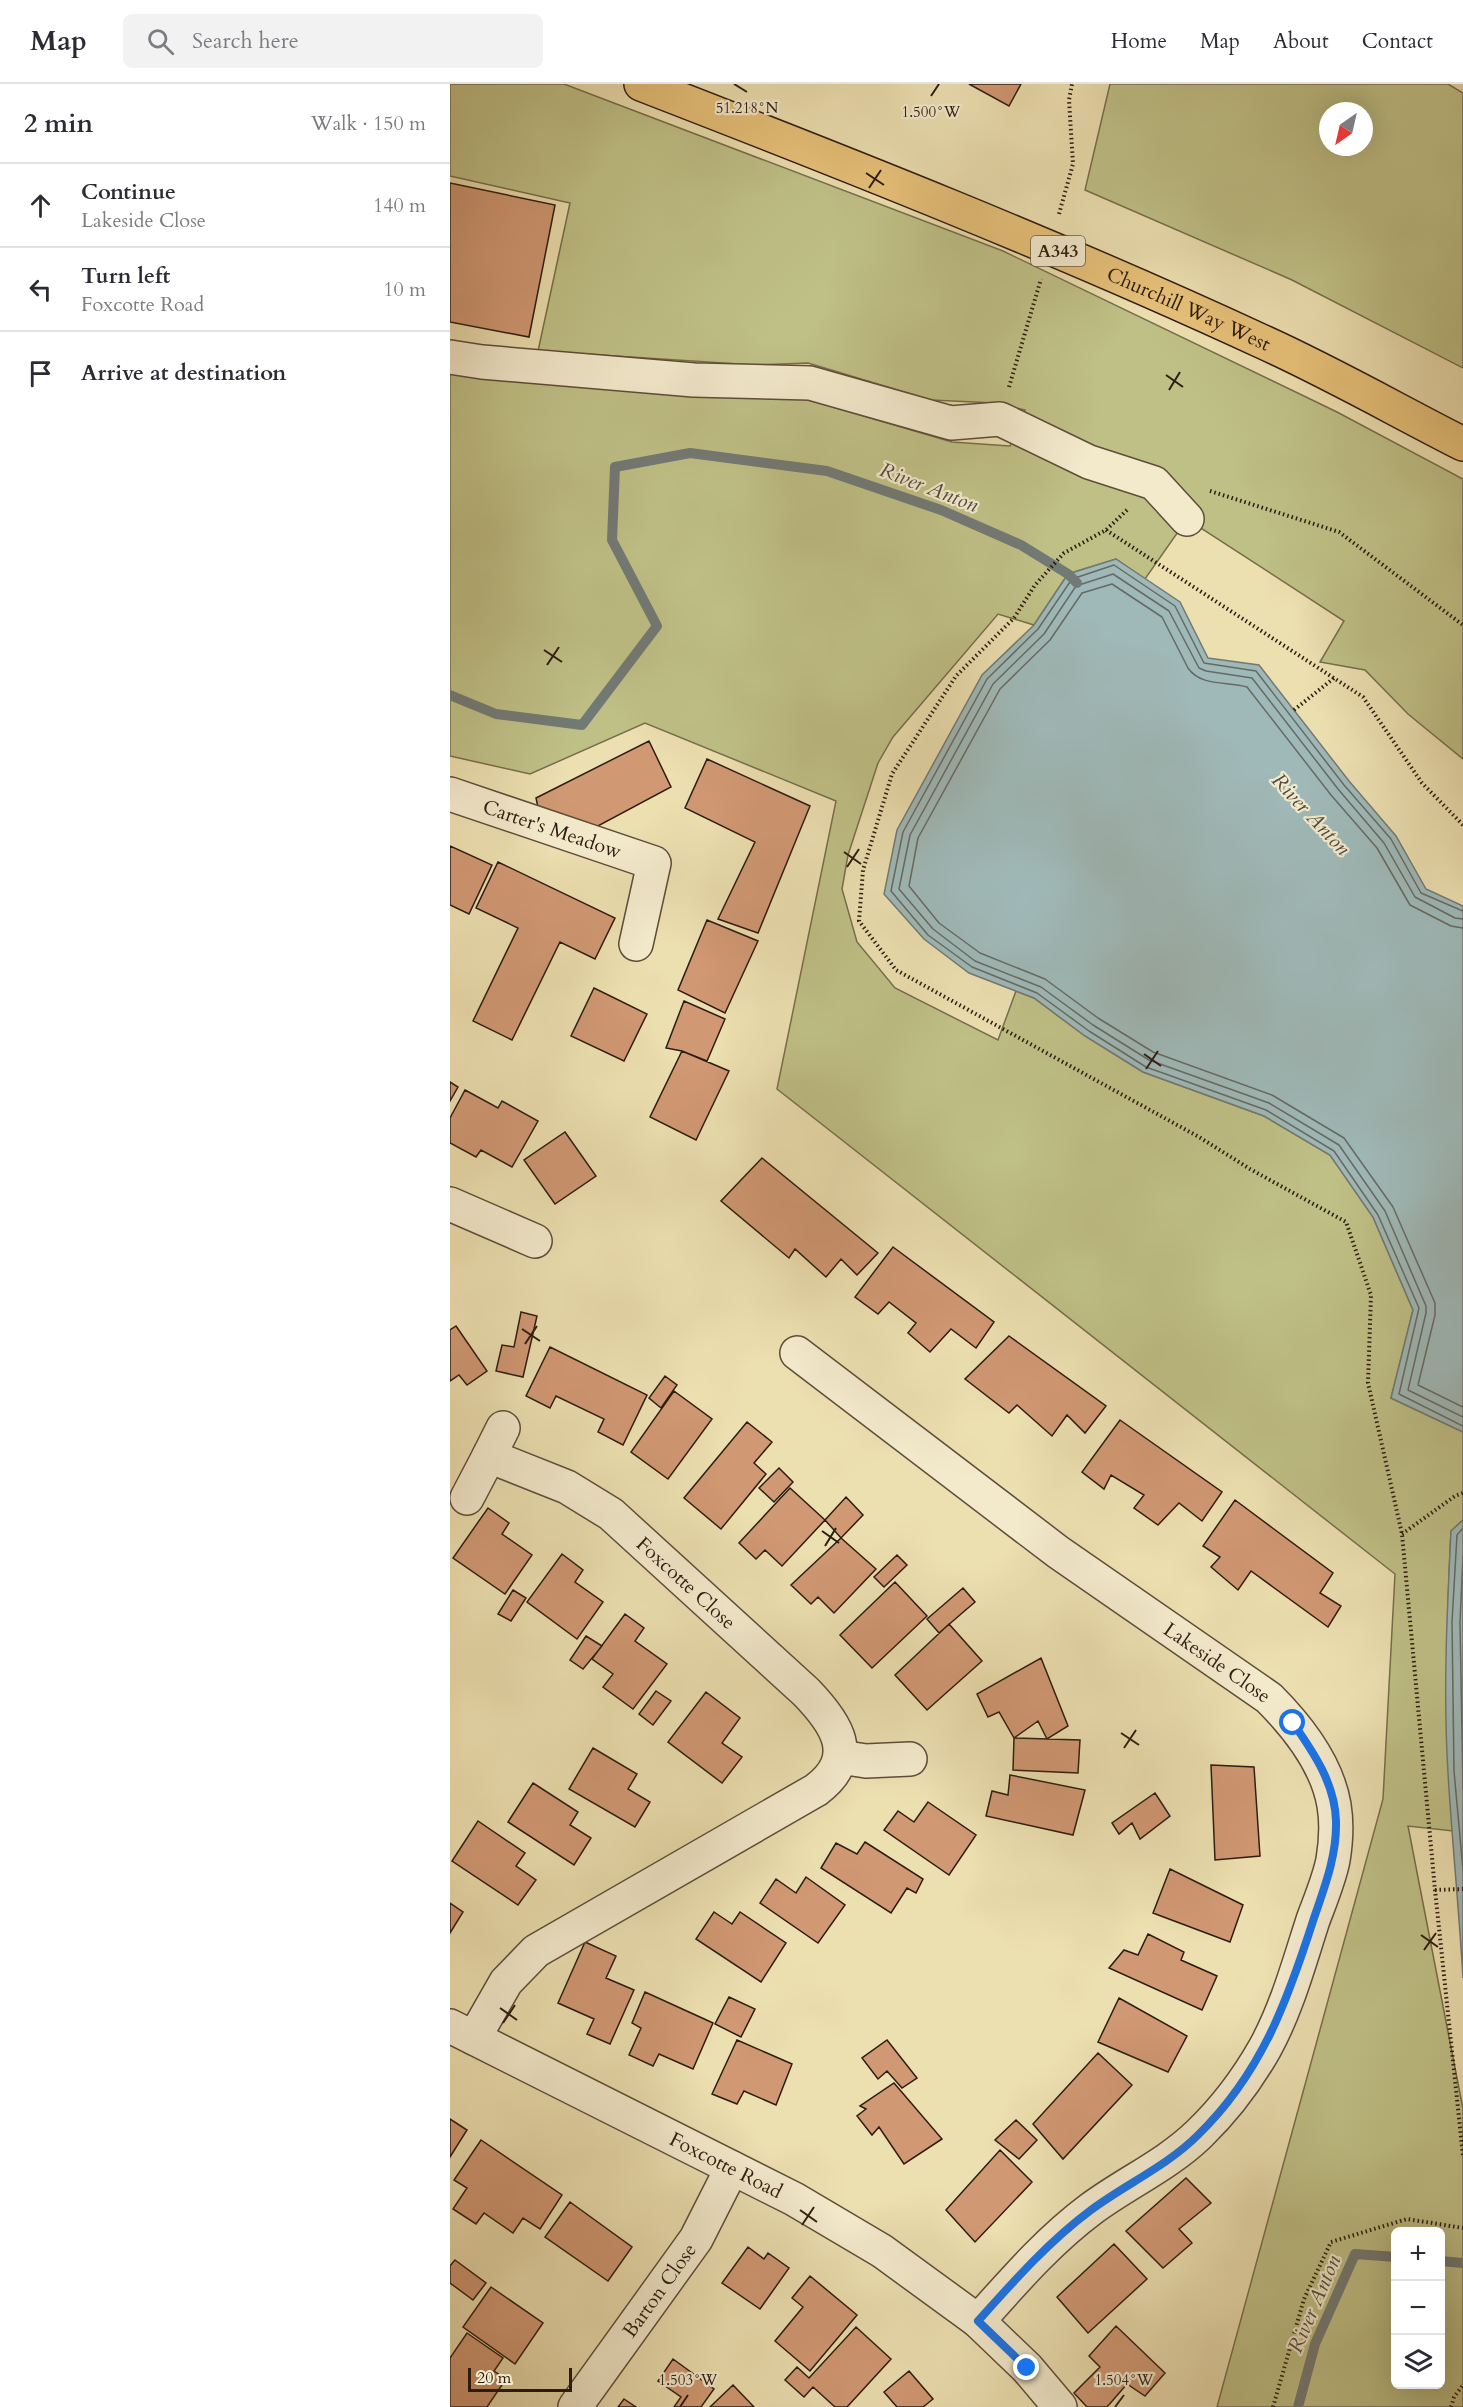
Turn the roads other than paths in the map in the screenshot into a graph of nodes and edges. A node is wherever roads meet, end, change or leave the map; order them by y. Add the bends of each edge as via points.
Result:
1 (641, 84) edge
2 (450, 357) edge
3 (1463, 444) edge
4 (1187, 519) dead end
5 (450, 794) edge
6 (636, 944) dead end
7 (450, 1204) edge
8 (535, 1241) dead end
9 (797, 1353) dead end
10 (466, 1498) dead end
11 (840, 1757) junction
12 (910, 1759) dead end
13 (462, 2032) edge
14 (732, 2168) junction
15 (978, 2321) junction
16 (575, 2407) edge
17 (1060, 2407) edge

1 - 3 main road, Churchill Way West / A343 via 1051,248 1263,341
2 - 4 street via 694,380 810,383 951,423 1000,419 1089,462 1154,483
5 - 6 street, Carter's Meadow via 654,863
7 - 8 street
9 - 15 street, Lakeside Close via 1058,1552 1269,1698 1312,1751 1334,1806 1332,1862 1320,1900 1278,2020 1246,2076 1190,2143 1063,2232
10 - 11 street, Foxcotte Close via 496,1442 610,1514 825,1712 836,1730
11 - 12 street via 866,1761
11 - 13 street via 833,1775 816,1790 536,1951
13 - 14 street, Foxcotte Road
14 - 15 street, Foxcotte Road via 882,2251
14 - 16 street, Barton Close via 696,2239
15 - 17 street, Foxcotte Road via 1027,2368

